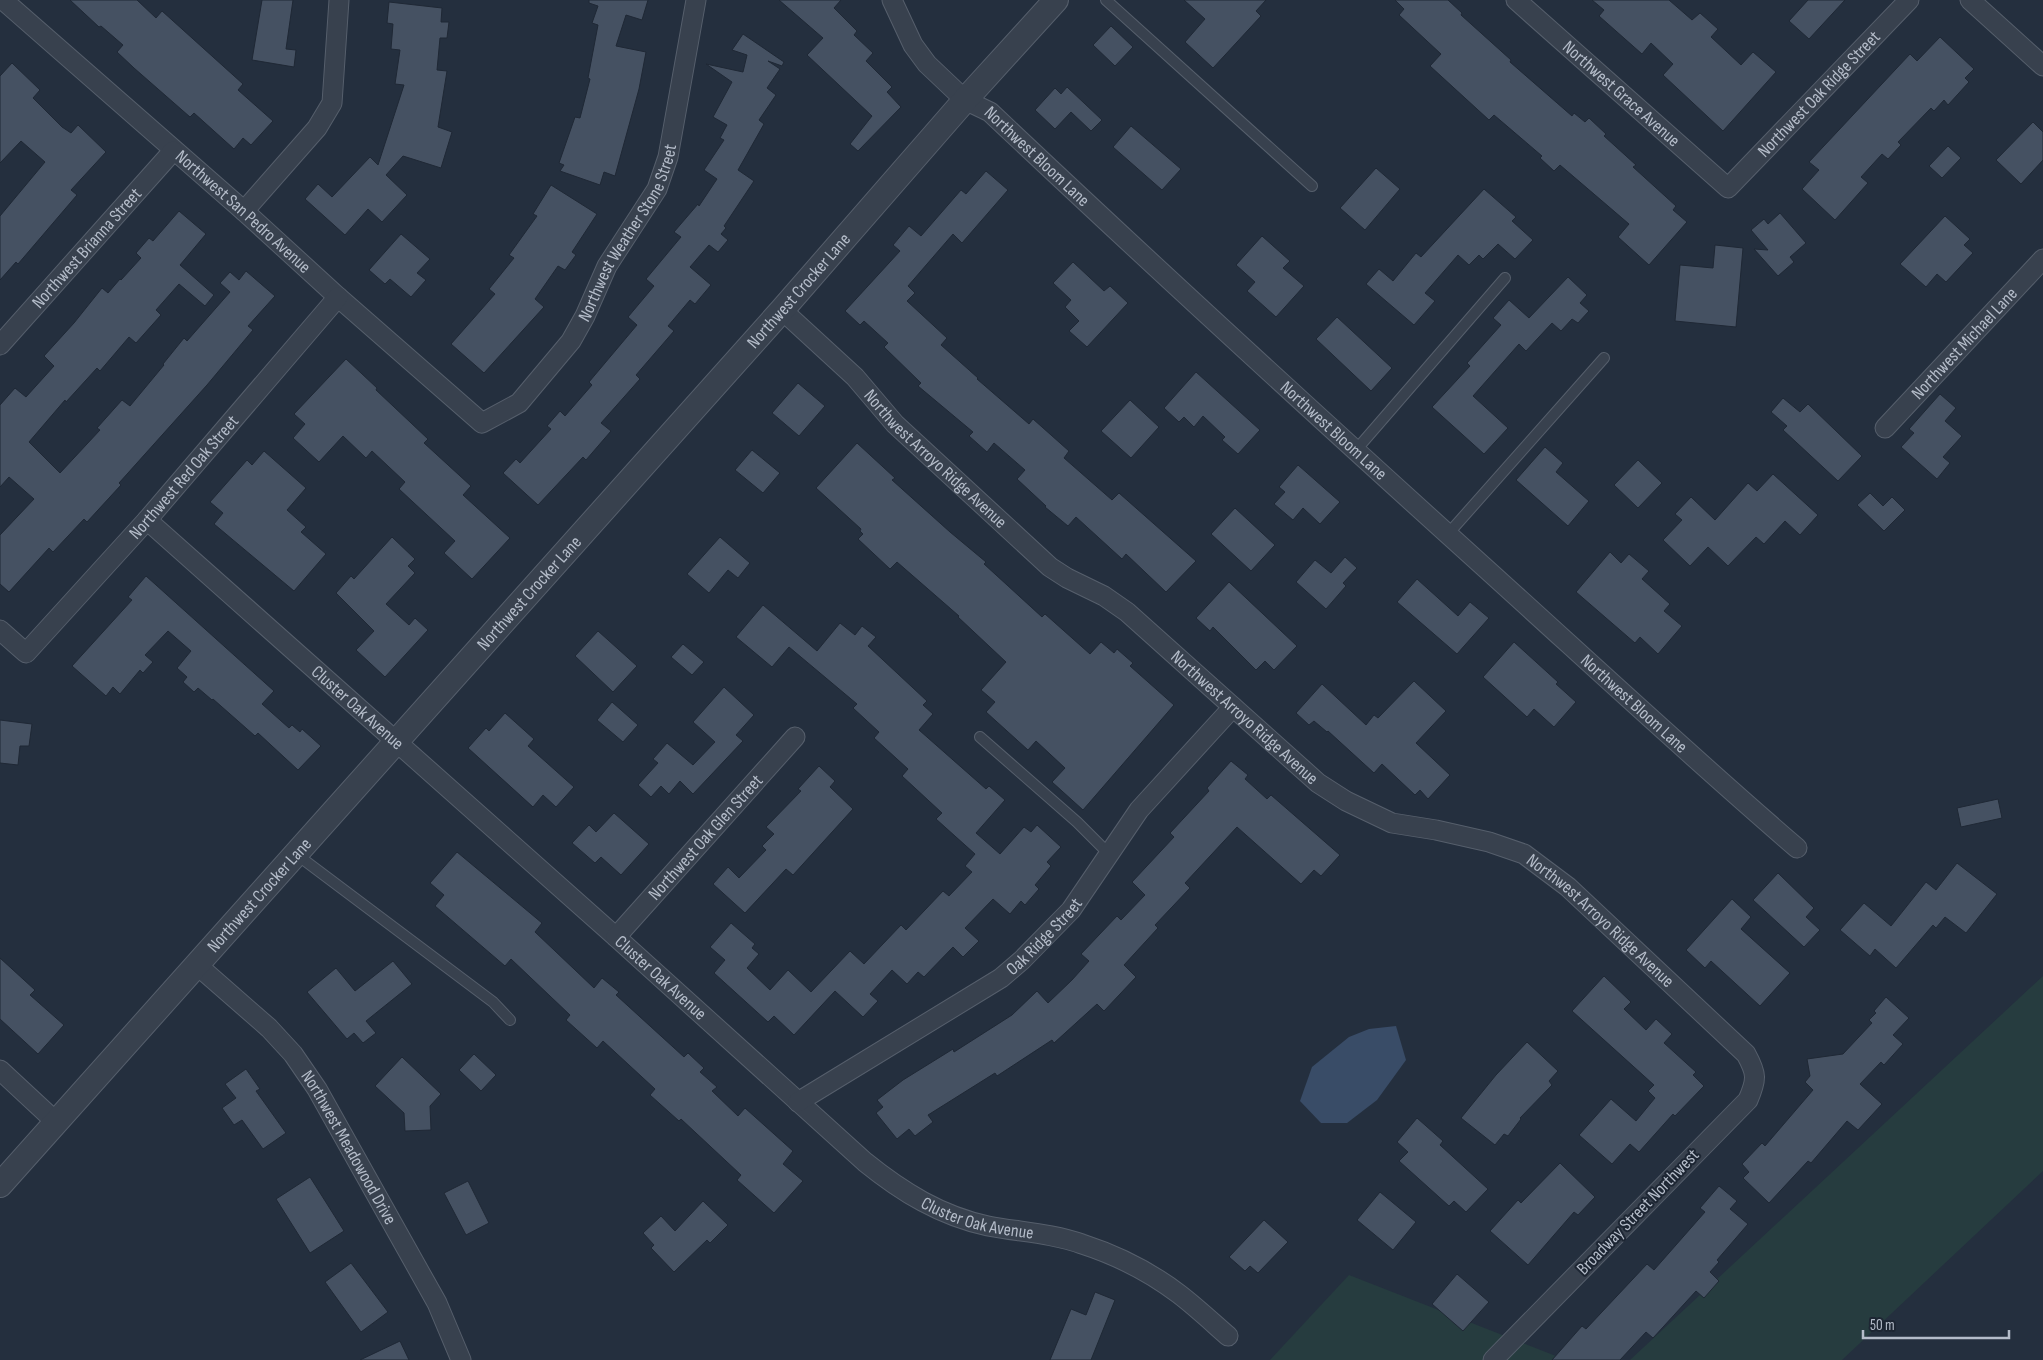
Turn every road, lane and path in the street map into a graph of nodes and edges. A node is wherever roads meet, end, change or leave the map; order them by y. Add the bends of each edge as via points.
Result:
1 (339, 0) edge
2 (696, 0) edge
3 (892, 0) edge
4 (1056, 0) edge
5 (1106, 0) edge
6 (1516, 0) edge
7 (1909, 0) edge
8 (1970, 0) edge
9 (3, 4) edge
10 (2043, 66) edge
11 (966, 100) junction
12 (173, 151) junction
13 (1312, 186) dead end
14 (1728, 188) joint
15 (244, 211) junction
16 (2043, 259) edge
17 (1505, 278) dead end
18 (338, 297) junction
19 (782, 310) junction
20 (0, 345) edge
21 (1604, 358) dead end
22 (482, 423) joint
23 (1885, 428) dead end
24 (1356, 450) junction
25 (147, 520) junction
26 (1448, 534) junction
27 (0, 630) edge
28 (1233, 707) junction
29 (794, 737) dead end
30 (980, 737) dead end
31 (397, 741) junction
32 (1797, 848) dead end
33 (1108, 853) junction
34 (296, 854) junction
35 (616, 937) junction
36 (197, 965) junction
37 (510, 1020) dead end
38 (1746, 1054) joint
39 (0, 1070) edge
40 (798, 1102) junction
41 (56, 1122) junction
42 (0, 1185) edge
43 (1228, 1336) dead end
44 (461, 1360) edge
45 (1493, 1360) edge

1 - 15 street via 332,103 317,128
2 - 22 street, Northwest Weather Stone Street via 668,157 657,189 607,266 571,341 519,403
3 - 11 street, Northwest Bloom Lane via 913,44 927,64
4 - 11 street, Northwest Crocker Lane
5 - 13 lane
6 - 14 street, Northwest Grace Avenue
7 - 14 street, Northwest Oak Ridge Street
8 - 10 street
9 - 12 street, Northwest San Pedro Avenue
11 - 19 street, Northwest Crocker Lane
11 - 24 street, Northwest Bloom Lane via 990,112
12 - 15 street, Northwest San Pedro Avenue
12 - 20 street, Northwest Brianna Street
15 - 18 street, Northwest San Pedro Avenue
16 - 23 street, Northwest Michael Lane
17 - 24 lane
18 - 22 street, Northwest San Pedro Avenue
18 - 25 street, Northwest Red Oak Street
19 - 28 street, Northwest Arroyo Ridge Avenue via 855,377 895,424 1050,567 1128,612
19 - 31 street, Northwest Crocker Lane
21 - 26 lane
24 - 26 street, Northwest Bloom Lane
25 - 27 street, Northwest Red Oak Street via 26,653
25 - 31 street, Cluster Oak Avenue
26 - 32 street, Northwest Bloom Lane
28 - 33 street, Oak Ridge Street via 1139,810
28 - 38 street, Northwest Arroyo Ridge Avenue via 1318,783 1346,801 1392,823 1489,842 1524,854 1568,887
29 - 35 street, Northwest Oak Glen Street
30 - 33 lane
31 - 34 street, Northwest Crocker Lane
31 - 35 street, Cluster Oak Avenue
33 - 40 street, Oak Ridge Street via 1070,910 1001,978
34 - 36 street, Northwest Crocker Lane
34 - 37 lane via 493,1002
35 - 40 street, Cluster Oak Avenue
36 - 41 street, Northwest Crocker Lane
36 - 44 street, Northwest Meadowood Drive via 269,1028 293,1054 317,1089 436,1304
38 - 45 street, Broadway Street Northwest via 1754,1068 1756,1082 1748,1100
39 - 41 street
40 - 43 street, Cluster Oak Avenue via 864,1162 894,1186 922,1202 988,1226 1051,1236 1111,1255 1146,1272 1179,1294
41 - 42 street, Northwest Crocker Lane

